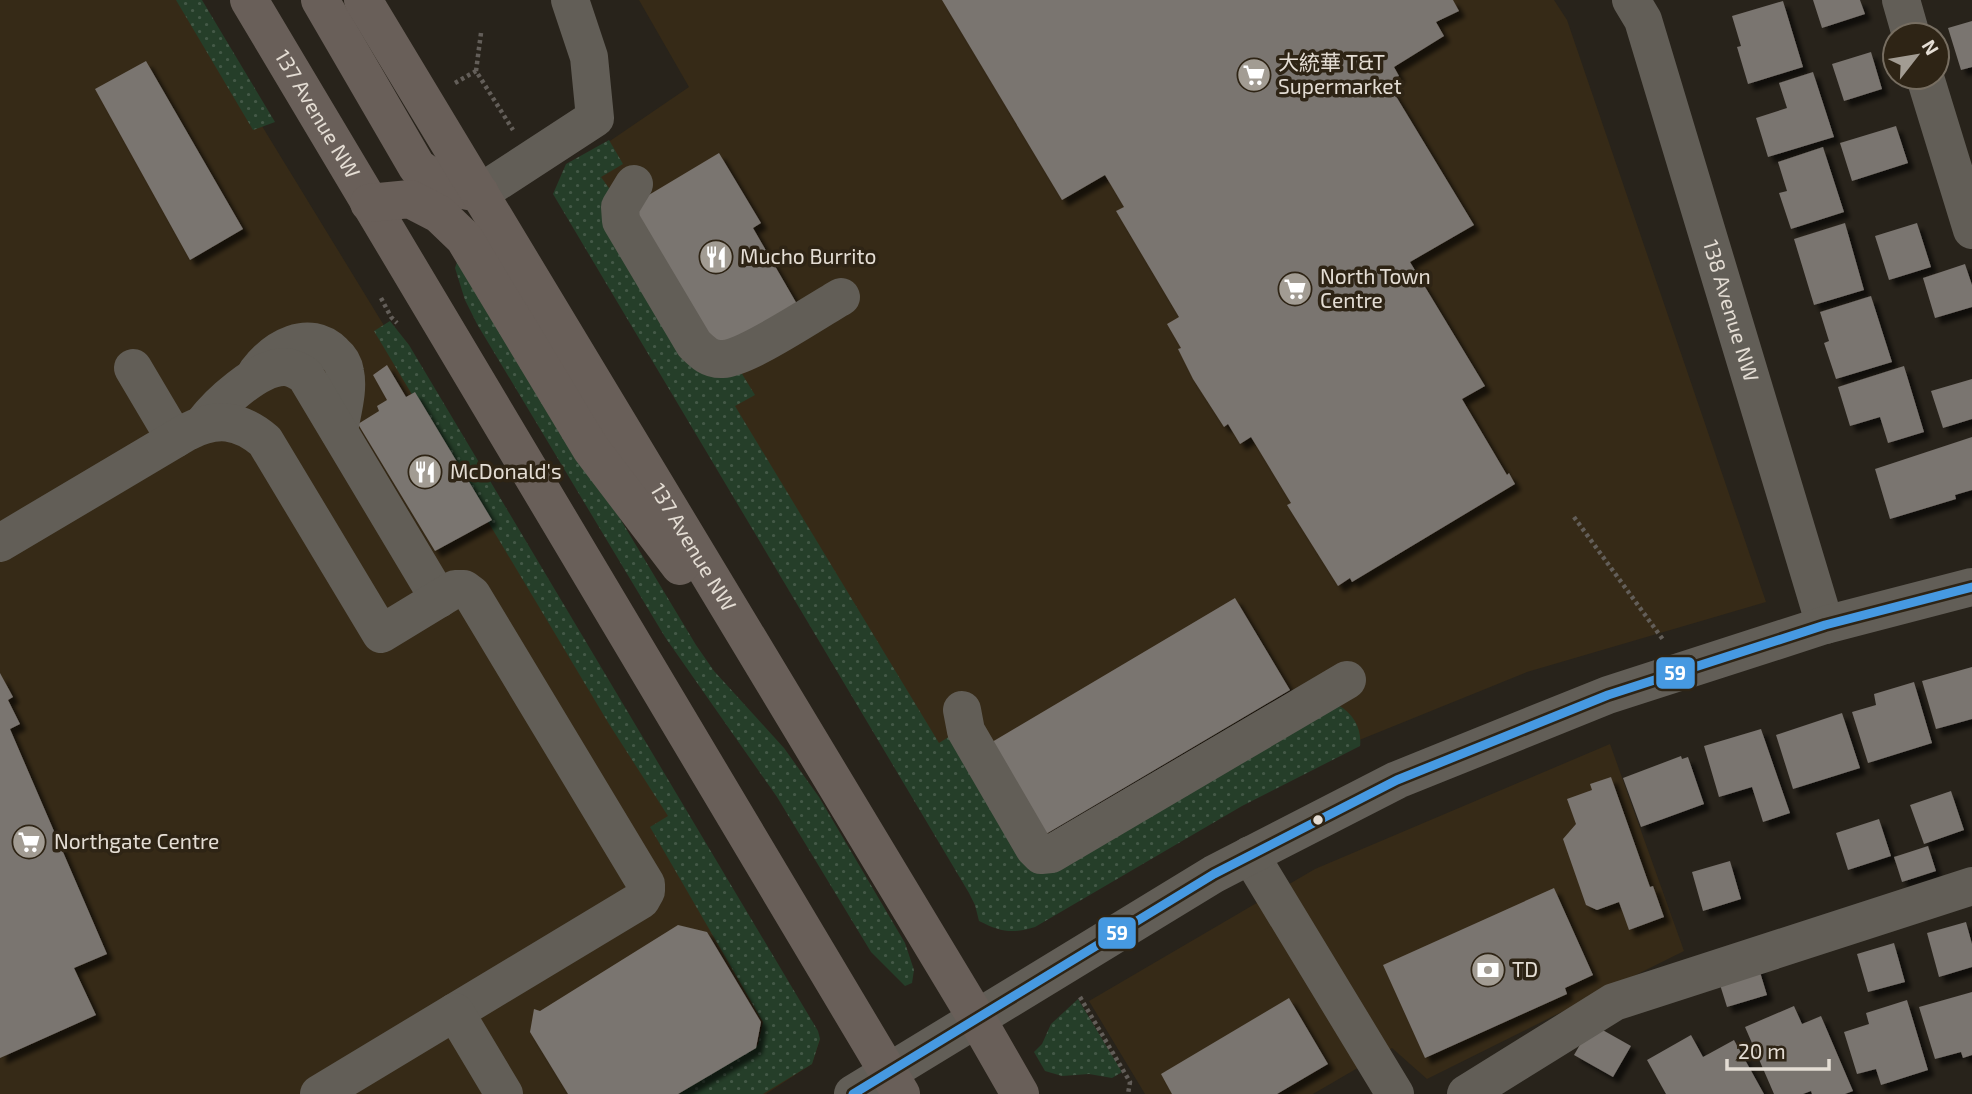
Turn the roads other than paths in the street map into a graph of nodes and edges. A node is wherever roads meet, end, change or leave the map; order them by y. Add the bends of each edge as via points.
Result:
1 (249, 0) edge
2 (320, 0) edge
3 (363, 0) edge
4 (570, 0) edge
5 (1631, 0) edge
6 (1900, 0) edge
7 (1907, 21) edge
8 (1928, 91) edge
9 (634, 184) dead end
10 (480, 193) junction
11 (369, 203) junction
12 (1972, 230) edge
13 (841, 297) dead end
14 (133, 368) dead end
15 (189, 431) junction
16 (0, 543) edge
17 (1972, 587) edge
18 (439, 599) junction
19 (1825, 625) junction
20 (1347, 680) dead end
21 (962, 710) dead end
22 (794, 714) junction
23 (1250, 855) junction
24 (1972, 886) edge
25 (455, 1012) junction
26 (977, 1019) junction
27 (895, 1084) edge
28 (319, 1094) edge
29 (504, 1094) edge
30 (853, 1094) edge
31 (1020, 1094) edge
32 (1395, 1094) edge
33 (1466, 1094) edge

1 - 11 main road, 137 Avenue NW
2 - 10 main road via 417,167 445,187
3 - 10 main road, 137 Avenue NW
4 - 10 street via 589,57 596,118
5 - 19 street, 138 Avenue NW via 1643,20
6 - 7 street
8 - 12 street
9 - 13 street via 620,207 621,221 705,355 721,359 752,350
10 - 22 main road, 137 Avenue NW
11 - 22 main road via 410,199 439,214 464,238 590,449
11 - 27 main road, 137 Avenue NW
14 - 15 street
15 - 16 street
15 - 18 street via 220,422 253,431 265,441 380,634
15 - 18 street via 217,405 272,368 293,368 305,375
17 - 19 street
18 - 25 street via 455,589 472,595 646,884 641,900
19 - 23 street via 1608,695 1397,780
20 - 21 street via 1051,854 1041,855 966,731
22 - 26 main road, 137 Avenue NW
23 - 26 street
23 - 32 street
24 - 33 street via 1614,1002
25 - 28 street
25 - 29 street
26 - 27 street
26 - 31 main road, 137 Avenue NW
27 - 30 street

